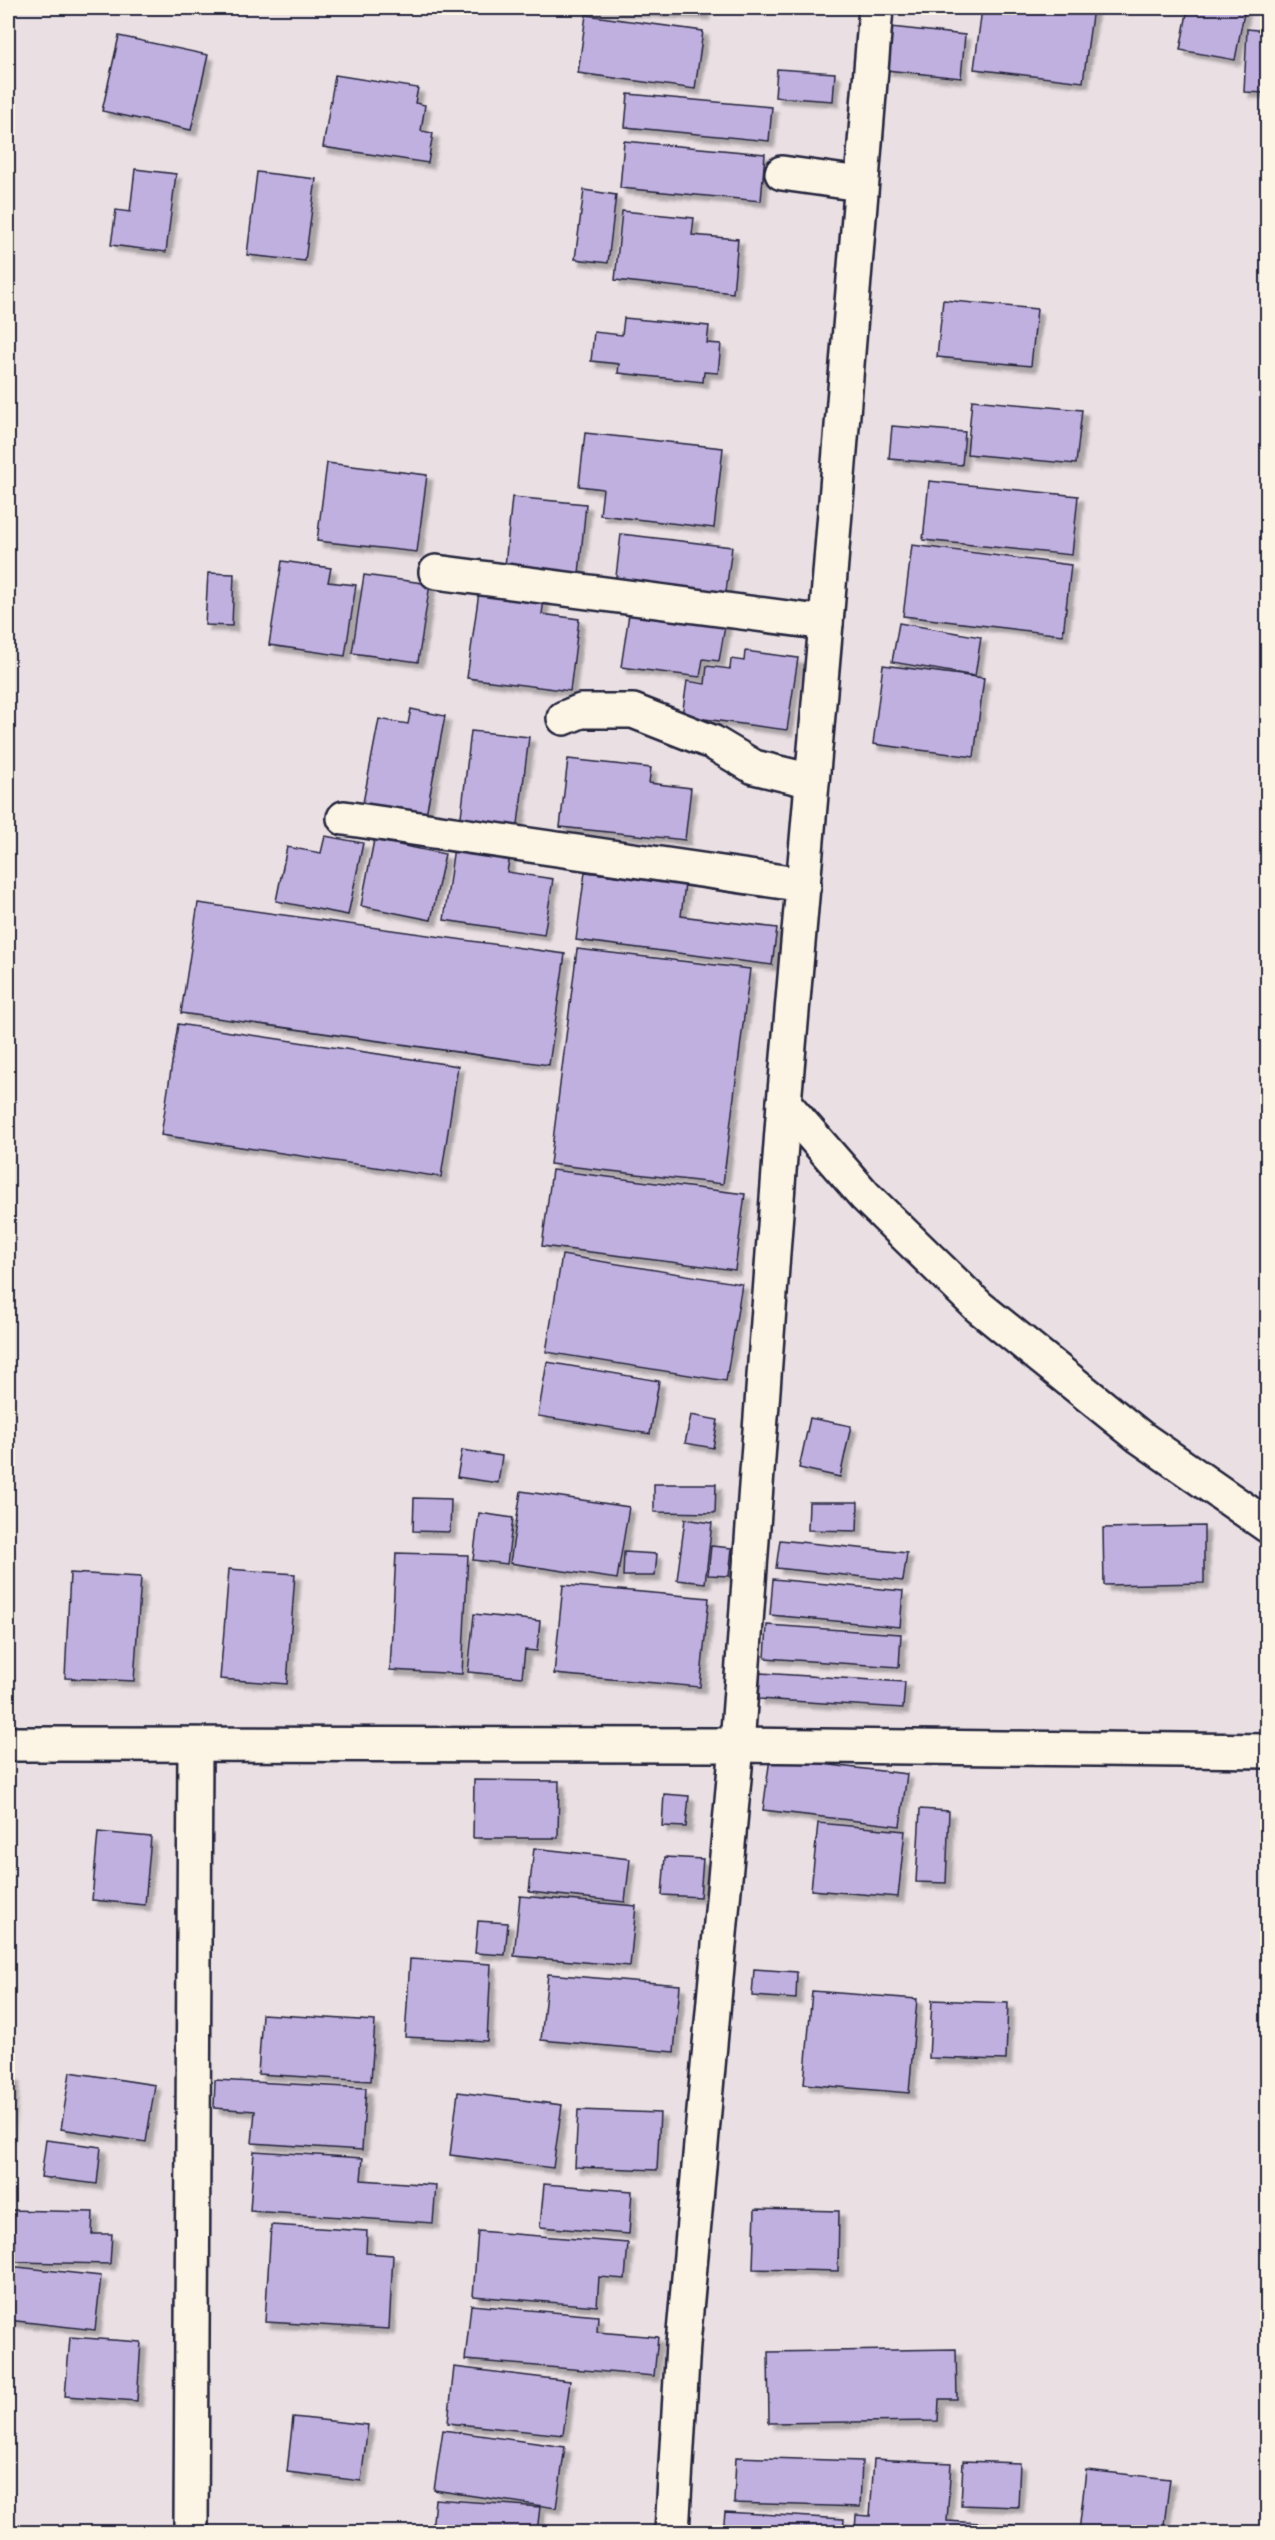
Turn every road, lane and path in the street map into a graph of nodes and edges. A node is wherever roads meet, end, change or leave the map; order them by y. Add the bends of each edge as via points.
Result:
1 (876, 8) edge
2 (782, 173) dead end
3 (860, 184) junction
4 (436, 572) dead end
5 (826, 623) junction
6 (564, 718) dead end
7 (812, 781) junction
8 (344, 818) dead end
9 (804, 885) junction
10 (784, 1103) junction
11 (1268, 1526) edge
12 (8, 1744) edge
13 (736, 1744) junction
14 (195, 1746) junction
15 (1268, 1751) edge
16 (191, 2532) edge
17 (672, 2532) edge

1 - 3 street
2 - 3 street
3 - 5 street
4 - 5 street
5 - 7 street
6 - 7 street via 581,711 633,711 712,742 754,767
7 - 9 street
8 - 9 street
9 - 10 street
10 - 11 street via 865,1196 979,1307 1140,1437
10 - 13 street
12 - 14 street
13 - 14 street
13 - 15 street
13 - 17 street via 683,2343
14 - 16 street

